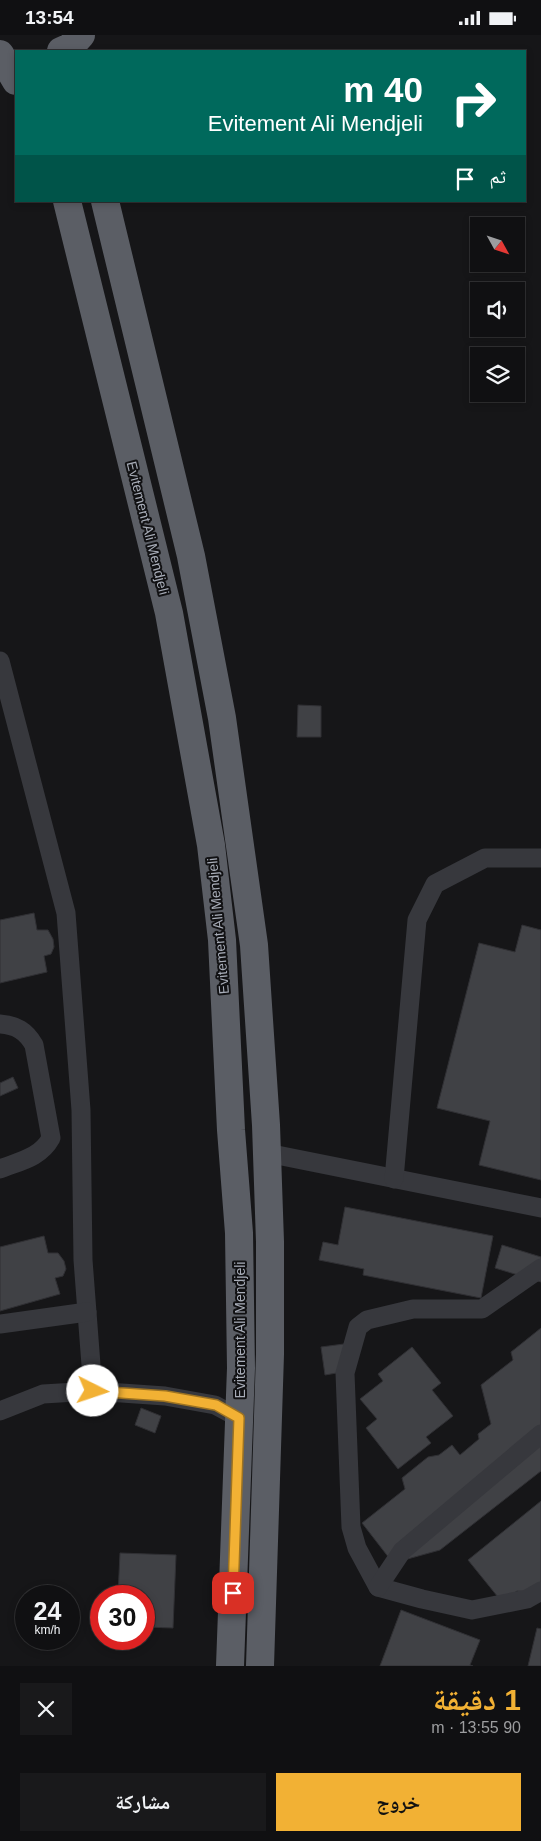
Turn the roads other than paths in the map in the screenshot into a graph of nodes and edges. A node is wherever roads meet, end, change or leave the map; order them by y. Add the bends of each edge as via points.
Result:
1 (0, 53) edge
2 (15, 58) edge
3 (15, 79) edge
4 (67, 202) edge
5 (105, 202) edge
6 (0, 661) edge
7 (541, 858) edge
8 (0, 1023) edge
9 (267, 1153) junction
10 (0, 1169) edge
11 (394, 1179) junction
12 (541, 1208) edge
13 (541, 1268) edge
14 (87, 1312) junction
15 (0, 1324) edge
16 (93, 1391) junction
17 (0, 1411) edge
18 (239, 1418) junction
19 (541, 1434) edge
20 (378, 1587) junction
21 (536, 1598) edge
22 (265, 1663) edge
23 (230, 1666) edge

1 - 2 highway
1 - 3 highway
4 - 18 highway, Evitement Ali Mendjeli via 170,613 211,845 222,940 239,1233 242,1368
5 - 9 highway via 191,556 222,718 254,945
6 - 14 street via 66,913 81,1110
7 - 11 street via 485,858 435,884 417,920
8 - 10 street via 22,1029 34,1045 51,1138 46,1148 35,1156
9 - 11 street
9 - 22 highway via 270,1354
11 - 12 street
13 - 20 street via 482,1309 413,1309 367,1320 358,1327 345,1373 351,1527 357,1548
14 - 15 street
14 - 16 street
16 - 17 street via 43,1394
16 - 18 street via 165,1396 216,1405
18 - 23 highway, Evitement Ali Mendjeli
19 - 20 street via 402,1551
20 - 21 street via 472,1610

